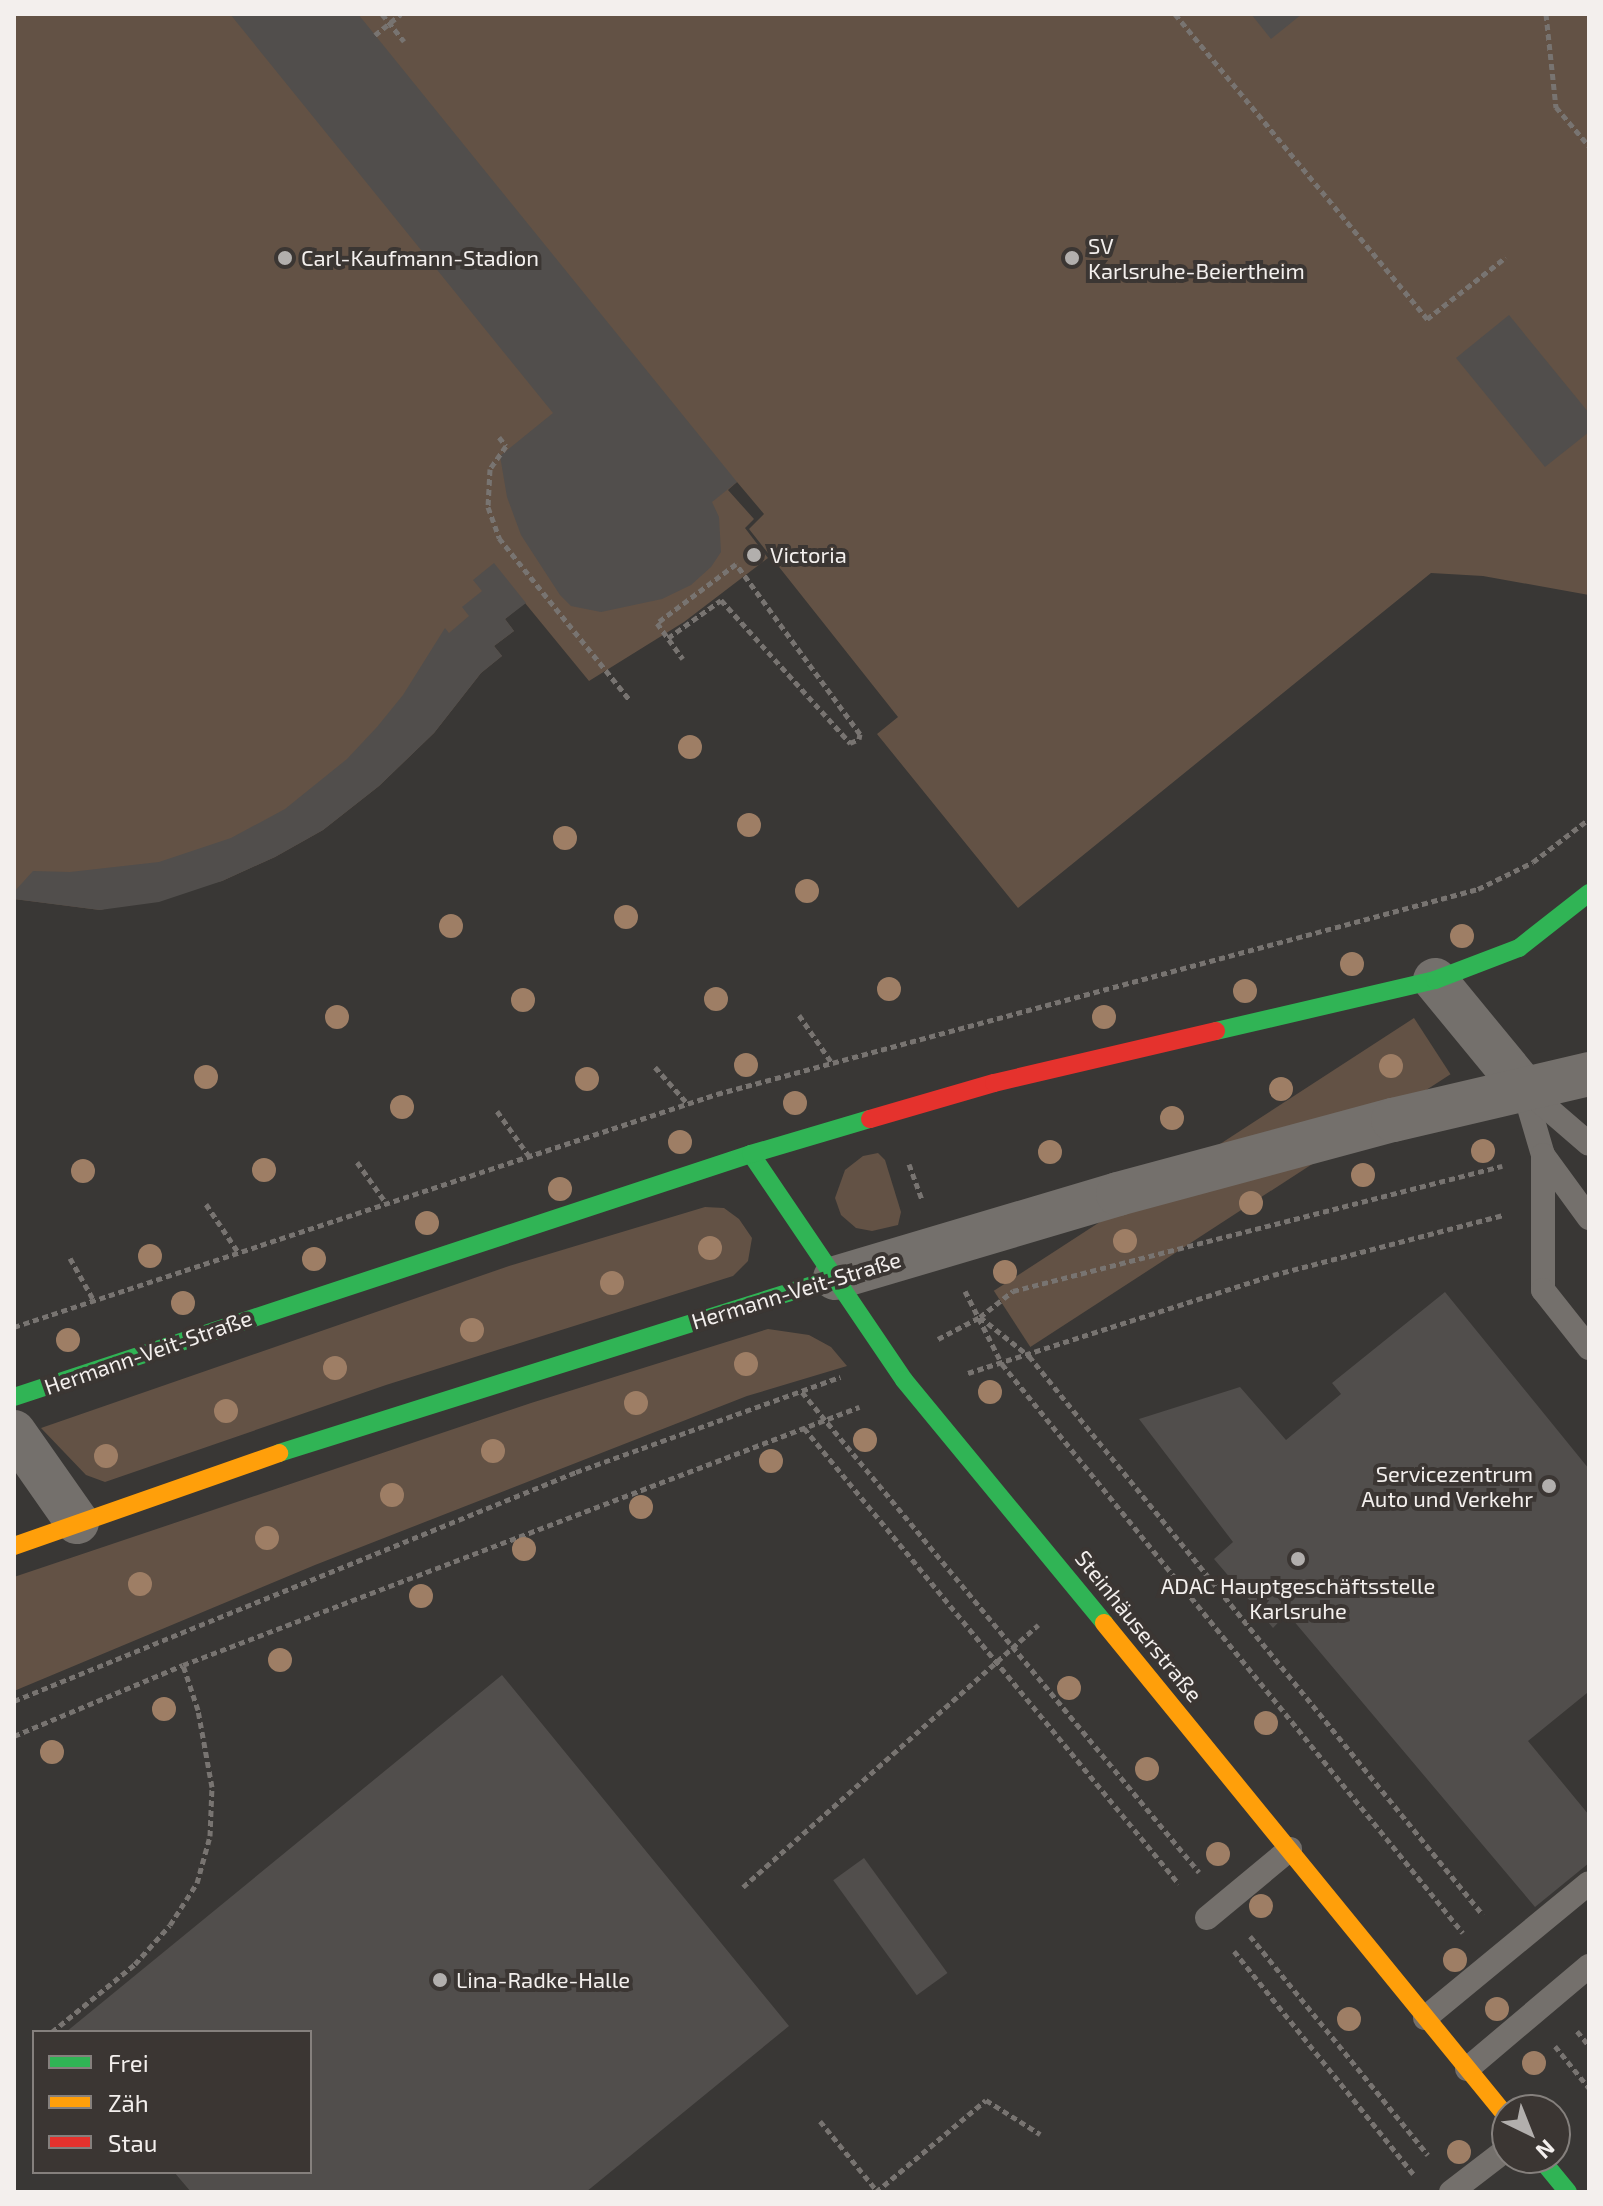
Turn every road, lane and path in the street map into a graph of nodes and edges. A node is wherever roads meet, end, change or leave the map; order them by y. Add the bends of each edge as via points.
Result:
1 (382, 14) edge
2 (401, 14) edge
3 (1175, 14) edge
4 (1546, 14) edge
5 (390, 23) junction
6 (375, 35) dead end
7 (404, 41) dead end
8 (1589, 146) edge
9 (1506, 257) dead end
10 (499, 437) dead end
11 (668, 638) junction
12 (683, 659) dead end
13 (629, 699) dead end
14 (1589, 819) edge
15 (1589, 893) edge
16 (1435, 980) junction
17 (799, 1015) dead end
18 (869, 1054) junction
19 (832, 1063) junction
20 (655, 1067) dead end
21 (1589, 1074) edge
22 (1523, 1087) junction
23 (688, 1104) junction
24 (497, 1111) dead end
25 (890, 1114) junction
26 (1589, 1144) edge
27 (751, 1154) junction
28 (1543, 1155) junction
29 (529, 1156) junction
30 (357, 1162) dead end
31 (386, 1203) junction
32 (206, 1204) dead end
33 (1543, 1205) junction
34 (1589, 1218) edge
35 (940, 1246) junction
36 (238, 1252) junction
37 (70, 1258) dead end
38 (835, 1278) junction
39 (93, 1299) junction
40 (980, 1317) junction
41 (14, 1327) edge
42 (1589, 1348) edge
43 (1029, 1356) junction
44 (888, 1359) junction
45 (1002, 1364) junction
46 (912, 1389) junction
47 (802, 1392) junction
48 (14, 1397) edge
49 (826, 1419) junction
50 (804, 1428) junction
51 (14, 1432) edge
52 (77, 1522) junction
53 (14, 1546) edge
54 (1078, 1589) junction
55 (1014, 1647) junction
56 (996, 1661) junction
57 (183, 1665) junction
58 (14, 1701) edge
59 (14, 1736) edge
60 (1290, 1849) junction
61 (1589, 1883) edge
62 (743, 1887) dead end
63 (1215, 1910) junction
64 (1509, 1947) junction
65 (1489, 1964) junction
66 (1589, 1966) edge
67 (1550, 1999) junction
68 (1530, 2015) junction
69 (1425, 2018) junction
70 (54, 2030) edge
71 (1589, 2046) edge
72 (1467, 2069) junction
73 (1589, 2088) edge
74 (1491, 2098) edge
75 (820, 2121) dead end
76 (1040, 2134) dead end
77 (1491, 2161) edge
78 (1553, 2174) edge
79 (1418, 2180) dead end
80 (1453, 2190) edge
81 (877, 2191) edge
82 (1568, 2192) edge

1 - 5 path
2 - 5 path
3 - 9 path via 1427,319
4 - 8 path via 1556,107
5 - 6 path
5 - 7 path
10 - 13 path via 506,446 490,469 488,507 499,538
11 - 11 path via 721,600 850,743 859,739 736,564 657,623
11 - 12 path
14 - 18 path via 1533,862 1478,889
15 - 16 street, Hermann-Veit-Straße via 1519,948
16 - 22 street
16 - 25 street, Hermann-Veit-Straße via 994,1083
17 - 19 path
18 - 19 path
18 - 25 path
19 - 23 path
20 - 23 path
21 - 22 street, Hermann-Veit-Straße
22 - 26 lane
22 - 28 lane
22 - 35 street, Hermann-Veit-Straße
23 - 29 path
24 - 29 path
25 - 27 street, Hermann-Veit-Straße
25 - 35 path
27 - 38 street, Steinhäuserstraße
27 - 48 street, Hermann-Veit-Straße
28 - 33 lane
28 - 34 lane
28 - 40 path via 1013,1291
29 - 31 path
30 - 31 path
31 - 36 path
32 - 36 path
33 - 42 lane via 1543,1290
33 - 43 path via 1273,1275
35 - 38 street, Hermann-Veit-Straße
35 - 40 path
36 - 39 path
37 - 39 path
38 - 44 street, Steinhäuserstraße
38 - 52 street, Hermann-Veit-Straße via 250,1462
39 - 41 path
40 - 43 path
40 - 44 path
40 - 45 path
43 - 45 path
43 - 64 path
44 - 46 street, Steinhäuserstraße
44 - 47 path
45 - 46 path
45 - 65 path
46 - 49 path
46 - 54 street, Steinhäuserstraße
47 - 49 path
47 - 58 path via 576,1472
49 - 50 path
49 - 55 path
50 - 56 path
50 - 57 path
51 - 52 street
52 - 53 street, Hermann-Veit-Straße
54 - 55 path
54 - 60 street, Steinhäuserstraße
55 - 56 path
55 - 63 path
56 - 62 path
56 - 63 path
57 - 59 path
57 - 70 path via 198,1710 212,1787 210,1836 197,1883 170,1925 135,1964
60 - 63 lane
60 - 69 street, Steinhäuserstraße
61 - 64 lane
63 - 79 path
63 - 80 path
64 - 65 lane
65 - 69 lane
66 - 67 lane
67 - 68 lane
67 - 71 path
68 - 72 lane
68 - 73 path
69 - 72 street, Steinhäuserstraße
72 - 74 street, Steinhäuserstraße
75 - 81 path
76 - 81 path via 986,2100
77 - 80 lane
78 - 82 street

